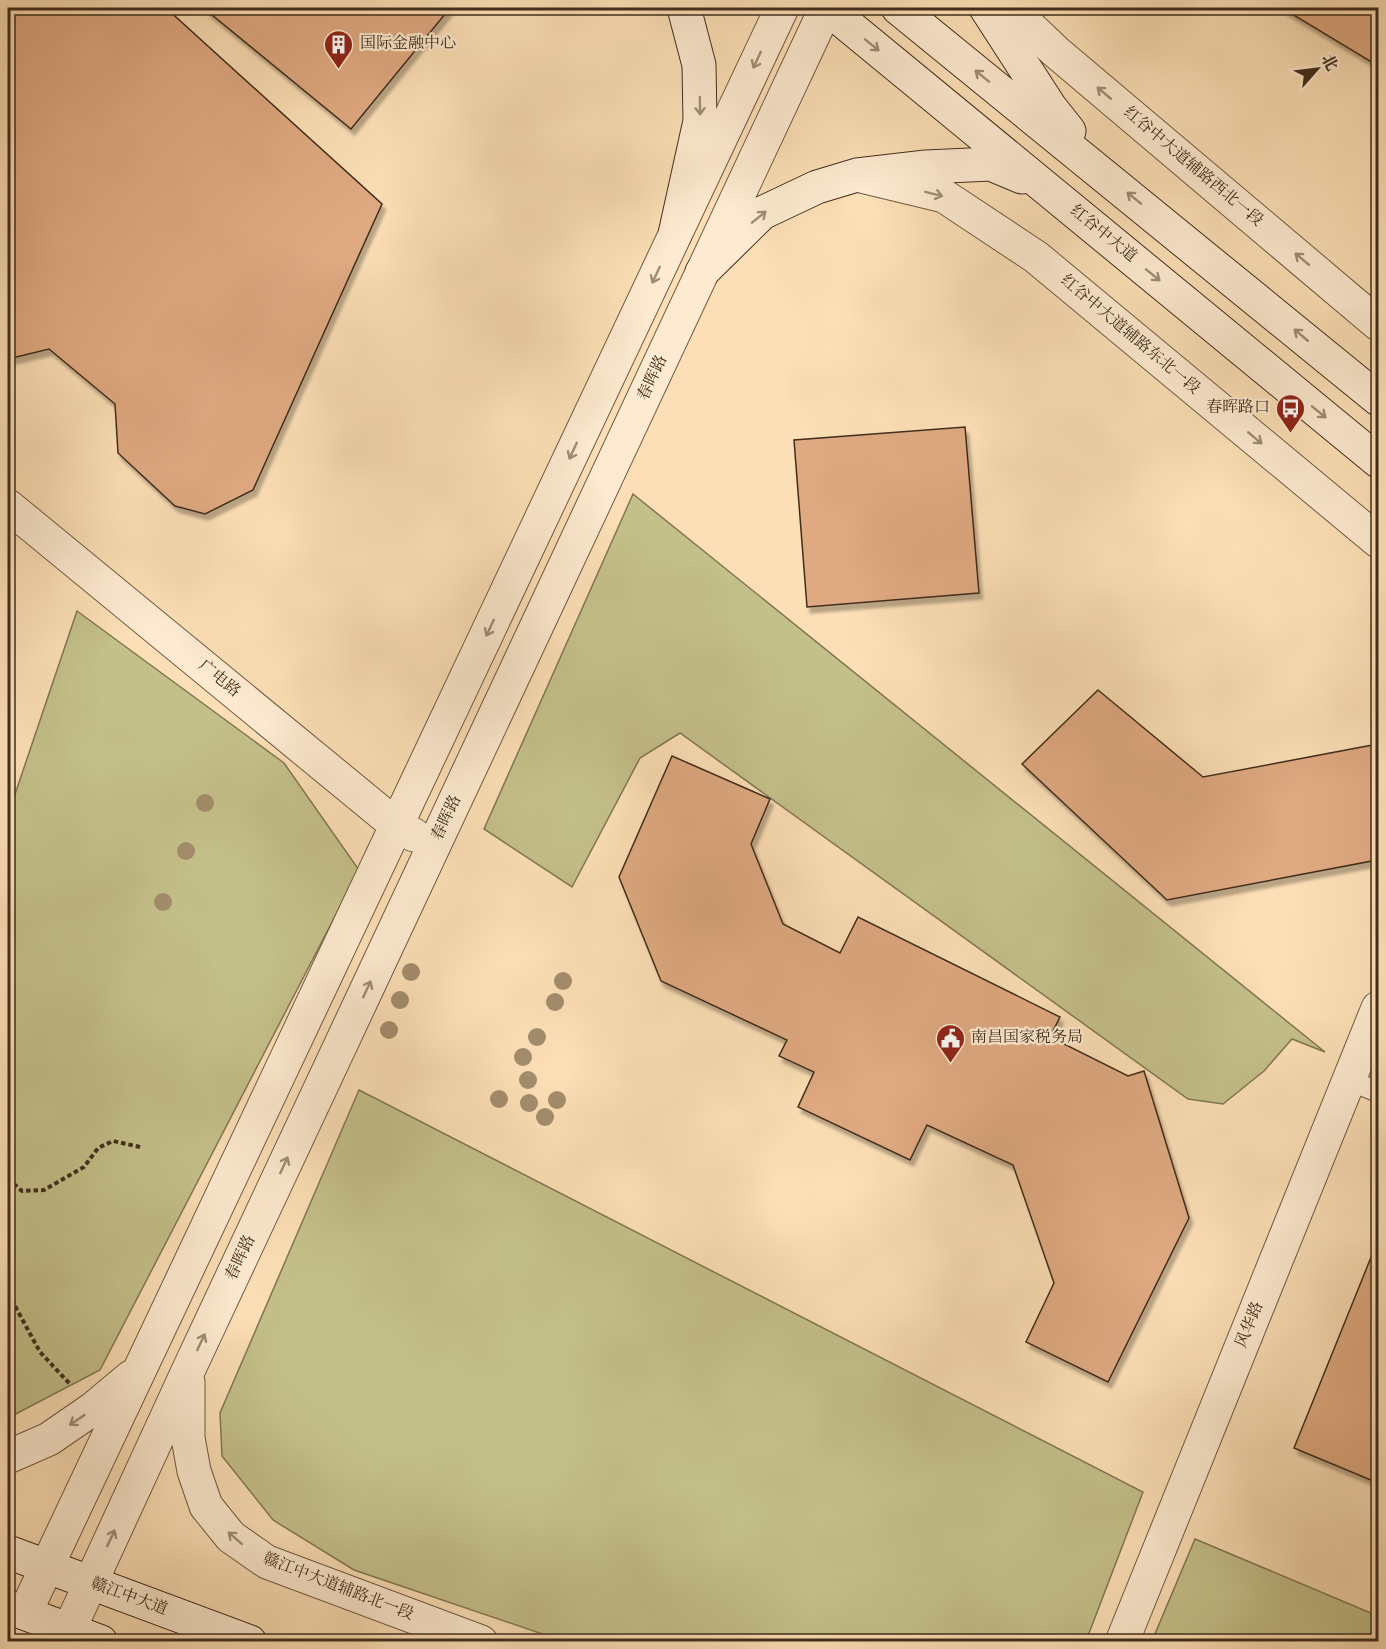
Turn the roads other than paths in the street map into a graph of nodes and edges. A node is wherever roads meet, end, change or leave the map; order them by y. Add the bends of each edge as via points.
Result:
1 (684, 8) edge
2 (782, 8) edge
3 (826, 8) edge
4 (898, 8) edge
5 (986, 8) edge
6 (1010, 8) edge
7 (1097, 169) junction
8 (856, 175) junction
9 (1044, 186) junction
10 (675, 234) junction
11 (702, 272) junction
12 (1378, 324) edge
13 (1378, 399) edge
14 (1378, 461) edge
15 (8, 506) edge
16 (1378, 541) edge
17 (396, 825) junction
18 (434, 846) junction
19 (1378, 1008) edge
20 (1364, 1086) edge
21 (140, 1370) junction
22 (188, 1371) junction
23 (8, 1457) edge
24 (8, 1552) edge
25 (47, 1567) junction
26 (91, 1583) junction
27 (16, 1610) edge
28 (69, 1630) junction
29 (101, 1641) edge
30 (250, 1641) edge
31 (481, 1641) edge
32 (1122, 1641) edge

1 -> 10 street via 699,65 700,122
2 -> 10 street
3 -> 9 street, 红谷中大道
3 - 11 street, 春晖路
7 -> 4 street
5 - 7 street
12 -> 6 street, 红谷中大道辅路西北一段 via 1055,51
13 -> 7 street
8 - 9 street via 991,164
11 -> 8 street via 762,213 817,187
8 -> 16 street, 红谷中大道辅路东北一段 via 944,196 1036,257
9 -> 14 street, 红谷中大道
10 -> 17 street
11 - 18 street, 春晖路
15 - 17 street, 广电路
17 - 18 street, 广电路
17 - 21 street
22 -> 18 street, 春晖路
19 - 20 street, 风华路
20 - 32 street, 风华路
21 -> 23 street via 49,1439
21 - 25 street
26 -> 22 street, 春晖路
31 -> 22 street, 赣江中大道辅路北一段 via 267,1562 231,1537 206,1506 194,1471 188,1438
24 - 25 street, 赣江中大道
25 - 26 street, 赣江中大道
25 - 27 street
26 - 28 street, 春晖路
26 - 30 street, 赣江中大道
27 - 28 street
28 - 29 street

